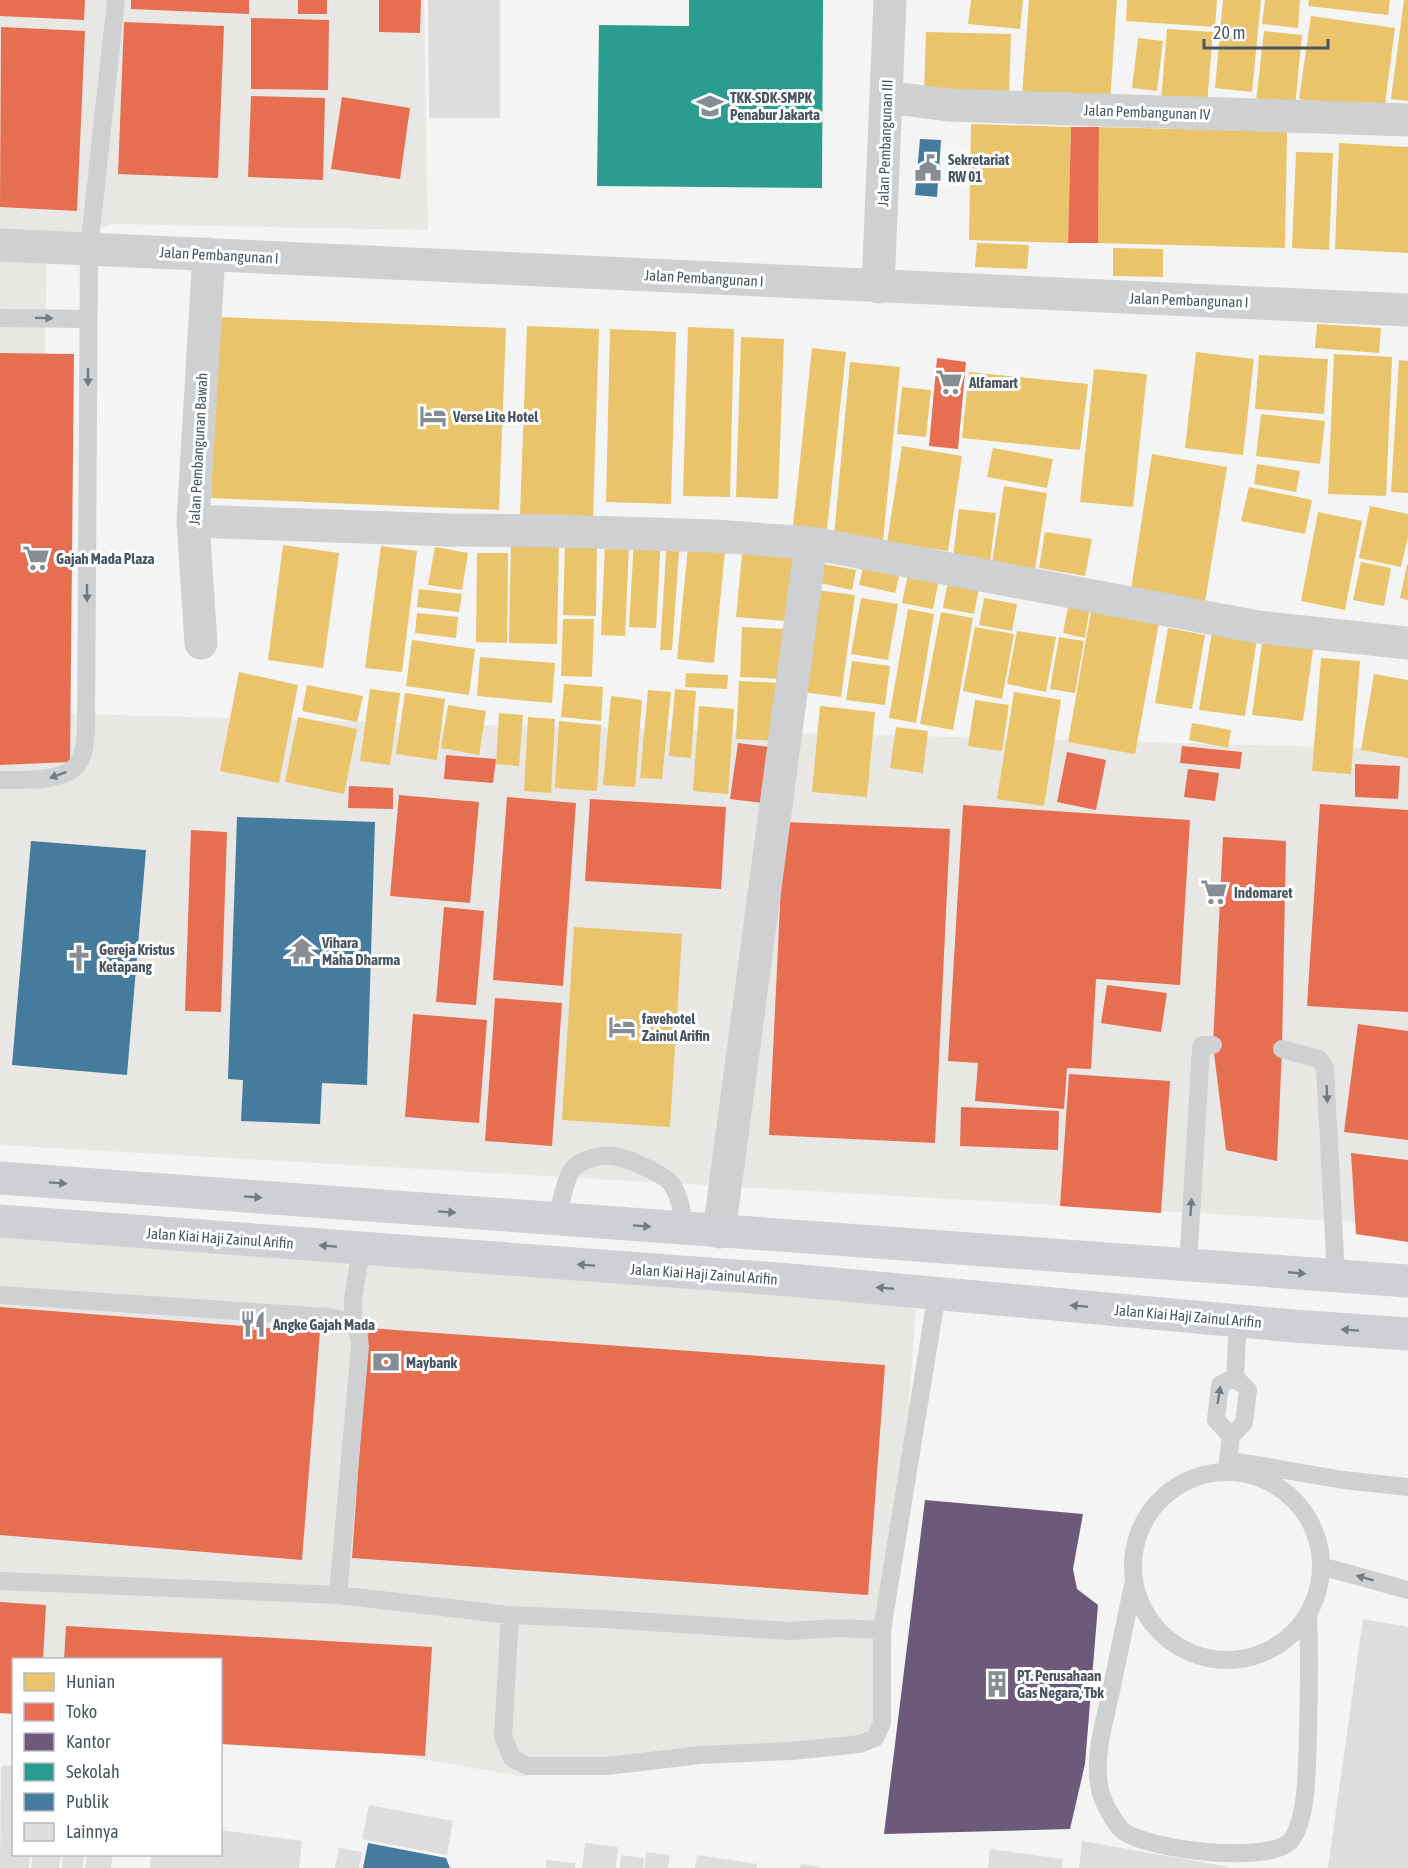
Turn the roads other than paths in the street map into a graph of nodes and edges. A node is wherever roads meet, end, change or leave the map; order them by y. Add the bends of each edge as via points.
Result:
1 (116, 0) edge
2 (890, 0) edge
3 (887, 97) junction
4 (1408, 120) edge
5 (0, 245) edge
6 (89, 249) junction
7 (209, 254) junction
8 (878, 287) junction
9 (1408, 310) edge
10 (0, 318) edge
11 (88, 319) junction
12 (194, 521) junction
13 (811, 543) junction
14 (201, 643) dead end
15 (1408, 643) edge
16 (0, 780) edge
17 (1213, 1045) dead end
18 (1282, 1049) dead end
19 (0, 1178) edge
20 (365, 1206) junction
21 (556, 1220) junction
22 (0, 1221) edge
23 (684, 1229) junction
24 (718, 1232) junction
25 (362, 1249) junction
26 (1188, 1265) junction
27 (1239, 1269) junction
28 (1336, 1276) junction
29 (1408, 1281) edge
30 (937, 1293) junction
31 (0, 1295) edge
32 (1238, 1320) junction
33 (353, 1322) junction
34 (1408, 1334) edge
35 (1235, 1377) junction
36 (1231, 1436) junction
37 (1228, 1466) junction
38 (1408, 1487) edge
39 (1321, 1566) junction
40 (1134, 1580) junction
41 (0, 1581) edge
42 (1408, 1590) edge
43 (338, 1595) junction
44 (1308, 1614) junction
45 (510, 1615) junction
46 (882, 1629) junction

1 - 6 lane
2 - 3 street, Jalan Pembangunan III
3 - 4 street, Jalan Pembangunan IV via 948,105
3 - 8 street, Jalan Pembangunan III
5 - 6 street, Jalan Pembangunan I
6 - 7 street, Jalan Pembangunan I
6 - 11 lane
7 - 8 street, Jalan Pembangunan I
7 - 12 street, Jalan Pembangunan Bawah
8 - 9 street, Jalan Pembangunan I
10 -> 11 lane
11 -> 16 lane via 84,749 74,768 55,777
12 - 13 street via 704,536
12 - 14 street, Jalan Pembangunan Bawah
13 - 15 street via 1258,627
13 - 24 street
26 -> 17 lane via 1202,1045
18 -> 28 lane via 1319,1059 1325,1067
19 -> 20 main road
20 -> 21 main road
20 - 25 main road
21 -> 23 main road
21 - 23 lane via 572,1170 599,1157 613,1156 653,1171 672,1183
25 -> 22 main road, Jalan Kiai Haji Zainul Arifin
23 - 24 main road
24 - 26 main road
30 -> 25 main road, Jalan Kiai Haji Zainul Arifin
25 - 33 lane
26 - 27 main road
27 -> 28 main road
27 - 32 main road
28 - 29 main road
32 -> 30 main road, Jalan Kiai Haji Zainul Arifin
30 - 46 lane
31 - 33 lane via 329,1317
34 -> 32 main road, Jalan Kiai Haji Zainul Arifin
32 - 35 lane
33 - 43 lane via 360,1346
35 - 36 lane via 1248,1390 1244,1424
36 -> 35 lane via 1216,1420 1220,1385
36 - 37 lane
37 - 38 lane
37 - 39 lane via 1290,1495 1310,1520
37 - 40 lane via 1181,1483 1160,1498 1145,1518 1136,1540
42 -> 39 lane
39 - 44 lane via 1318,1591
40 - 44 lane via 1144,1612 1159,1631 1202,1656 1226,1659 1263,1652 1293,1633
40 - 44 lane via 1097,1756 1100,1791 1122,1830 1168,1847 1239,1854 1279,1850 1292,1840 1306,1786
41 - 43 lane
43 - 45 lane
45 - 46 lane via 789,1631
45 - 46 lane via 503,1736 512,1758 527,1766 607,1766 860,1744 875,1738 882,1723

